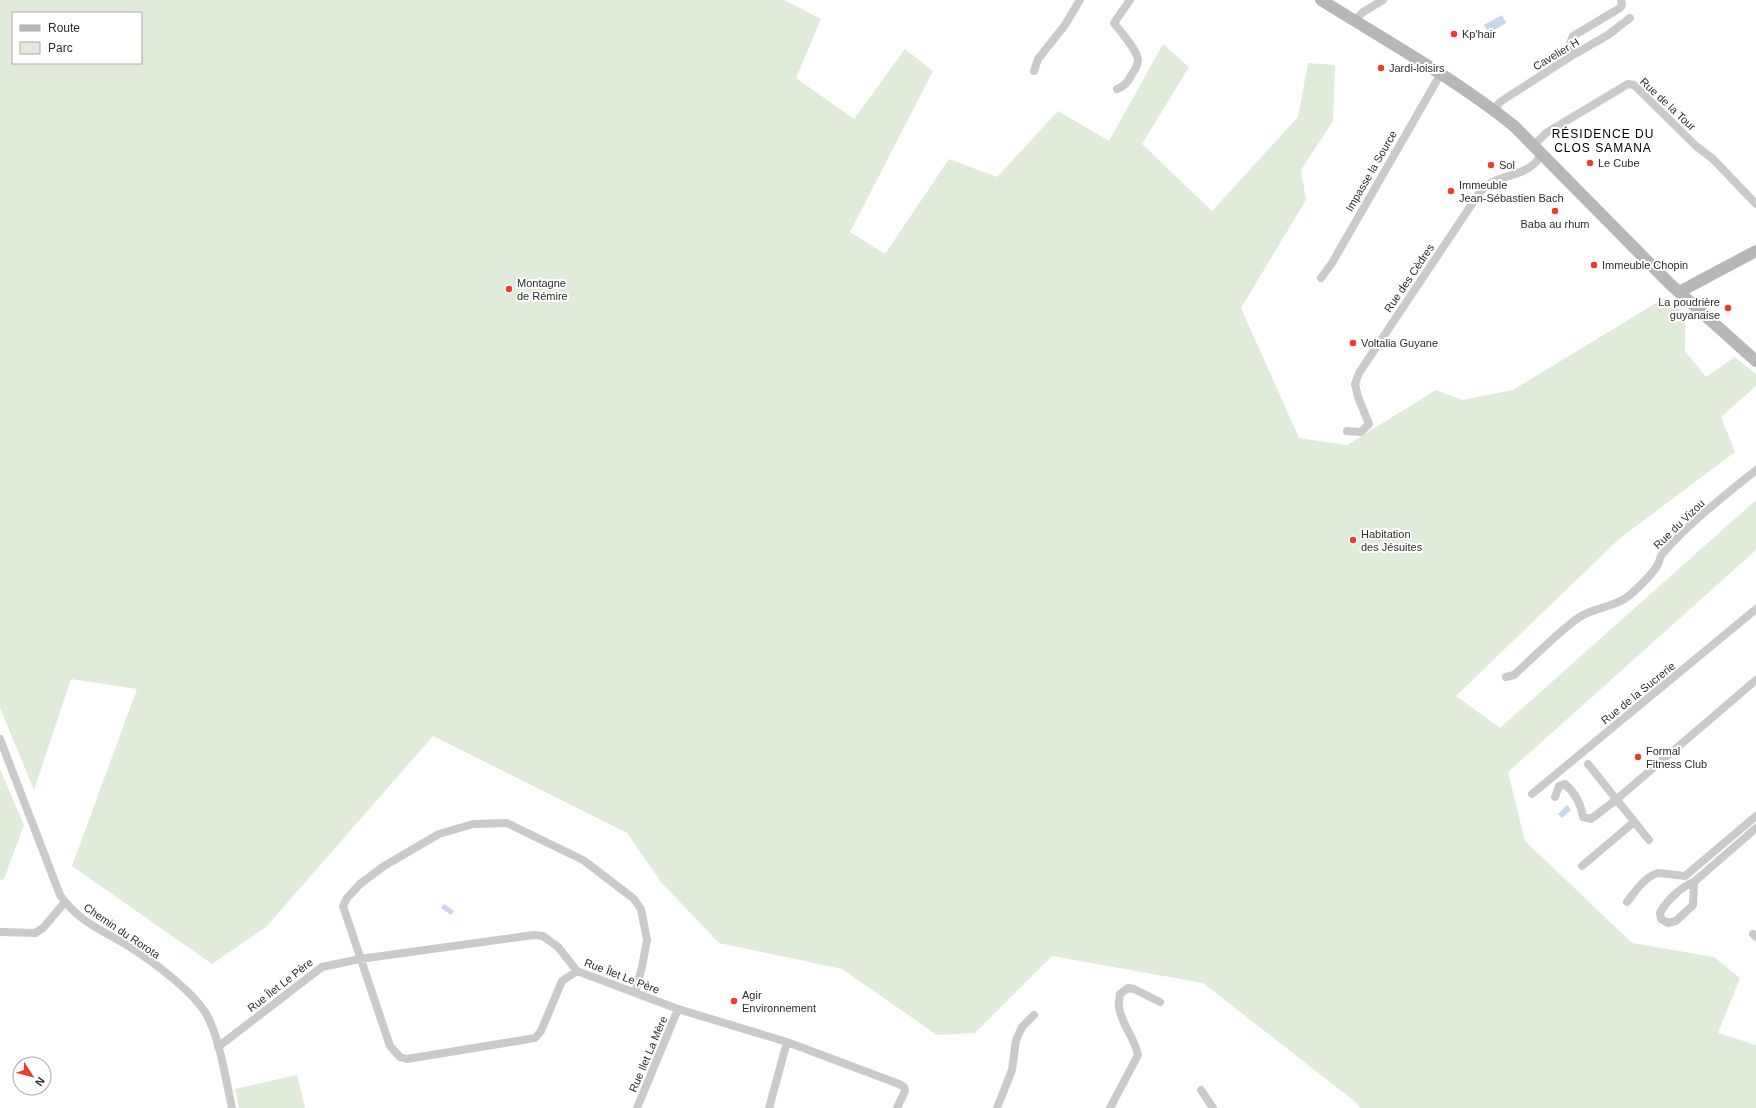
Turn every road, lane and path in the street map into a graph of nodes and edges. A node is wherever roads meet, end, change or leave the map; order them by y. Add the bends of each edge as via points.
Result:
1 (1080, 0) edge
2 (1130, 0) edge
3 (1320, 0) edge
4 (1383, 0) edge
5 (1621, 0) edge
6 (1630, 18) dead end
7 (1354, 21) junction
8 (1573, 55) junction
9 (1034, 71) dead end
10 (1440, 75) junction
11 (1117, 89) dead end
12 (1494, 110) junction
13 (1532, 144) junction
14 (1541, 154) junction
15 (1756, 204) edge
16 (1756, 252) edge
17 (1321, 278) dead end
18 (1680, 292) junction
19 (1756, 360) edge
20 (1347, 431) dead end
21 (1756, 470) edge
22 (1756, 608) edge
23 (1506, 677) dead end
24 (1756, 680) edge
25 (0, 739) edge
26 (1588, 764) dead end
27 (1532, 794) dead end
28 (1555, 797) dead end
29 (1617, 799) junction
30 (1756, 816) edge
31 (1634, 822) junction
32 (1756, 828) edge
33 (1649, 840) dead end
34 (1582, 866) dead end
35 (1694, 882) junction
36 (65, 902) junction
37 (1627, 902) dead end
38 (0, 932) edge
39 (360, 959) junction
40 (577, 971) junction
41 (635, 993) junction
42 (1160, 1002) dead end
43 (678, 1009) junction
44 (1034, 1015) dead end
45 (787, 1042) junction
46 (218, 1048) junction
47 (1201, 1090) dead end
48 (232, 1108) edge
49 (637, 1108) edge
50 (769, 1108) edge
51 (897, 1108) edge
52 (996, 1108) edge
53 (1110, 1108) edge
54 (1213, 1108) edge

1 - 9 street via 1065,25 1038,59
2 - 11 street via 1114,23 1138,60 1129,80
3 - 7 main road
4 - 7 street via 1363,12
5 - 8 street via 1620,8 1573,36 1569,46
6 - 8 street, Cavelier H via 1608,35
7 - 10 main road
8 - 12 street, Cavelier H via 1500,102
10 - 12 main road
10 - 17 street, Impasse la Source
12 - 13 main road
13 - 14 main road
13 - 15 street, Rue de la Tour via 1628,84 1634,85 1696,146 1713,159
14 - 18 main road
14 - 20 street, Rue des Cèdres via 1534,164 1492,181 1480,192 1359,372 1355,384 1369,424 1361,432
16 - 18 main road
18 - 19 main road
21 - 23 street, Rue du Vizou via 1719,500 1662,553 1658,565 1648,578 1628,596 1578,618 1514,675
22 - 27 street, Rue de la Sucrerie
24 - 29 street
25 - 36 street, Chemin du Rorota via 60,895
26 - 29 street
28 - 29 street via 1559,786 1565,784 1572,790 1586,819 1591,819
29 - 31 street
30 - 37 street via 1685,876 1654,874 1638,887
31 - 33 street
31 - 34 street
32 - 35 street
35 - 35 street via 1688,884 1663,907 1661,919 1668,923 1676,921 1693,905
36 - 38 street via 43,928 35,933
36 - 46 street, Chemin du Rorota via 76,915 129,946 196,1000 206,1013
39 - 40 street, Rue Îlet Le Père via 534,935 543,936 558,947
39 - 40 street via 390,1046 400,1057 407,1059 535,1038 541,1031 562,982
39 - 41 street via 343,906 346,898 360,884 384,866 439,834 474,824 507,823 583,860 633,898 641,909 647,940
39 - 46 street, Rue Îlet Le Père via 322,967
40 - 41 street, Rue Îlet Le Père
41 - 43 street, Rue Îlet Le Père
42 - 53 street via 1134,989 1128,988 1120,994 1119,1007 1123,1021 1136,1045 1138,1055
43 - 45 street, Rue Îlet Le Père
43 - 49 street, Rue Ilet La Mère
44 - 52 street via 1022,1027 1016,1040 1012,1070
45 - 50 street
45 - 51 street, Rue Îlet Le Père via 904,1087 905,1091
46 - 48 street, Chemin du Rorota
47 - 54 street

